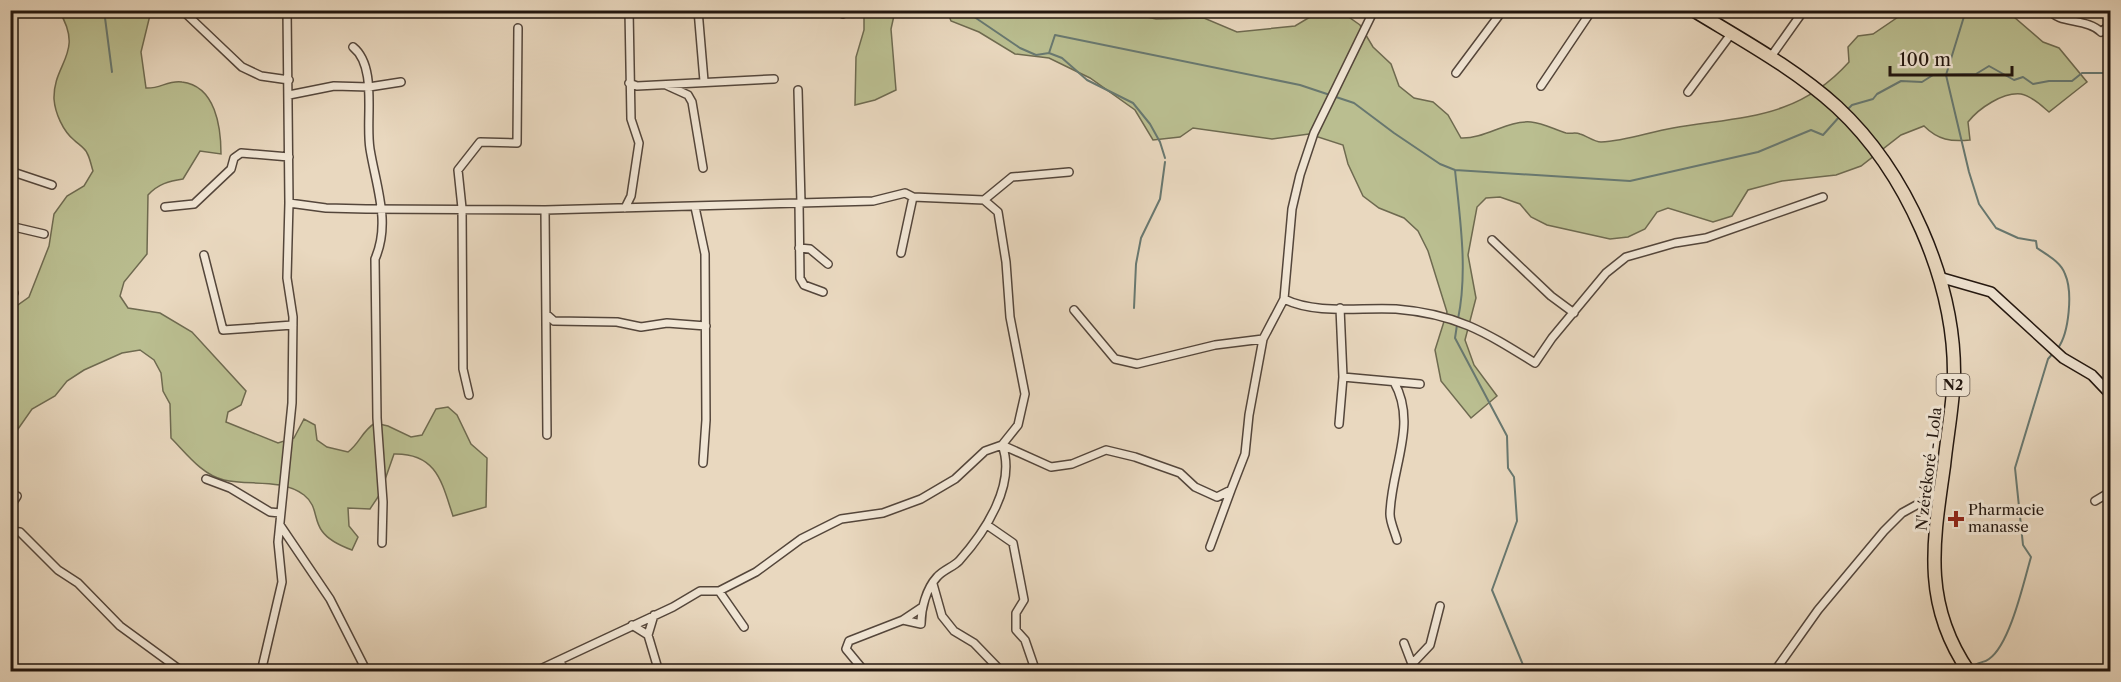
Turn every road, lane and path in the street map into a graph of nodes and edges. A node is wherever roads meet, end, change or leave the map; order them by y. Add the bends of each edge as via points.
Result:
1 (182, 10) edge
2 (287, 10) edge
3 (629, 10) edge
4 (698, 10) edge
5 (1374, 10) edge
6 (1503, 10) edge
7 (1592, 10) edge
8 (1693, 10) edge
9 (1804, 10) edge
10 (2050, 10) edge
11 (1712, 15) edge
12 (2110, 25) edge
13 (518, 28) dead end
14 (1731, 34) junction
15 (352, 46) dead end
16 (1770, 58) junction
17 (1456, 73) dead end
18 (774, 79) dead end
19 (289, 80) junction
20 (704, 81) junction
21 (401, 82) dead end
22 (629, 83) junction
23 (663, 84) junction
24 (1541, 86) dead end
25 (369, 87) junction
26 (798, 90) dead end
27 (1688, 92) dead end
28 (289, 95) junction
29 (289, 157) junction
30 (703, 168) dead end
31 (10, 171) edge
32 (1069, 172) dead end
33 (52, 185) dead end
34 (913, 197) junction
35 (1823, 197) dead end
36 (984, 200) junction
37 (289, 202) junction
38 (800, 203) junction
39 (165, 207) dead end
40 (695, 207) junction
41 (462, 208) junction
42 (625, 208) junction
43 (382, 210) junction
44 (545, 210) junction
45 (10, 226) edge
46 (44, 234) dead end
47 (1492, 240) dead end
48 (799, 248) junction
49 (901, 253) dead end
50 (204, 255) dead end
51 (828, 264) dead end
52 (1940, 277) junction
53 (823, 292) dead end
54 (1284, 299) junction
55 (1340, 308) junction
56 (1074, 310) dead end
57 (1574, 313) junction
58 (546, 314) junction
59 (293, 325) junction
60 (706, 326) junction
61 (1263, 339) junction
62 (1343, 377) junction
63 (1394, 382) junction
64 (1420, 384) dead end
65 (2110, 394) edge
66 (469, 395) dead end
67 (1339, 424) dead end
68 (547, 435) dead end
69 (1002, 445) junction
70 (703, 463) dead end
71 (206, 479) dead end
72 (1230, 490) junction
73 (1940, 492) junction
74 (2110, 492) edge
75 (17, 496) dead end
76 (2095, 501) dead end
77 (10, 507) edge
78 (280, 513) junction
79 (279, 524) junction
80 (987, 525) junction
81 (10, 531) edge
82 (1397, 540) dead end
83 (382, 543) dead end
84 (1210, 547) dead end
85 (933, 584) junction
86 (719, 591) junction
87 (1440, 606) dead end
88 (921, 608) junction
89 (654, 615) junction
90 (903, 620) junction
91 (632, 625) junction
92 (744, 627) dead end
93 (648, 635) junction
94 (1404, 643) dead end
95 (560, 661) junction
96 (1412, 668) edge
97 (183, 672) edge
98 (261, 672) edge
99 (367, 672) edge
100 (534, 672) edge
101 (565, 672) edge
102 (659, 672) edge
103 (865, 672) edge
104 (1002, 672) edge
105 (1036, 672) edge
106 (1774, 672) edge
107 (1969, 672) edge

1 - 19 street via 242,67 261,76
2 - 19 street
3 - 22 street
4 - 20 street
5 - 54 street via 1314,134 1294,200
6 - 17 street
7 - 24 street
8 - 11 highway, N'zérékoré - Lola / N2
9 - 16 street
10 - 12 street via 2053,15 2094,26 2101,32
11 - 14 highway, N'zérékoré - Lola / N2
13 - 41 street via 517,143 480,142 458,170
14 - 16 highway, N'zérékoré - Lola / N2
14 - 27 street
15 - 25 street via 359,52
16 - 52 highway, N'zérékoré - Lola / N2 via 1837,108 1884,164 1909,204
18 - 20 street
19 - 28 street
20 - 23 street
21 - 25 street
22 - 23 street
22 - 42 street via 631,119 639,143 631,196
23 - 30 street via 688,95 692,102
25 - 28 street via 334,86
25 - 43 street via 370,147
26 - 38 street
28 - 29 street
29 - 37 street
29 - 39 street via 240,153 231,169 194,204
31 - 33 street
32 - 36 street via 1012,177
34 - 36 street
34 - 38 street via 905,193 873,201
34 - 49 street
35 - 57 street via 1706,238 1626,257 1606,273
36 - 69 street via 998,212 1024,394 1018,425
37 - 43 street
37 - 59 street via 286,278
38 - 40 street
38 - 48 street
40 - 42 street
40 - 60 street via 705,254
41 - 43 street
41 - 44 street
41 - 66 street via 463,369
42 - 44 street
43 - 83 street via 382,243 375,259
44 - 58 street
45 - 46 street
47 - 57 street
48 - 51 street via 810,249
48 - 53 street via 800,278 804,285
50 - 59 street via 223,330
52 - 65 street via 1991,292 2063,358 2092,375
52 - 73 highway, N'zérékoré - Lola / N2 via 1954,375
54 - 55 street via 1300,307
54 - 61 street
55 - 57 street via 1398,309 1459,320 1535,363
55 - 62 street
56 - 61 street via 1115,359 1137,364 1215,345
58 - 60 street via 554,321 617,322 641,327 667,323
58 - 68 street
59 - 78 street via 292,403
60 - 70 street
61 - 72 street via 1245,454
62 - 63 street
62 - 67 street
63 - 64 street
63 - 82 street via 1406,414 1389,516
69 - 72 street via 1051,467 1072,464 1106,450 1180,473 1196,487 1217,497
69 - 80 street via 1008,460 999,499
69 - 86 street via 985,451 955,479 921,499 883,513 842,519 801,539 756,572
71 - 78 street via 230,488 270,513
72 - 84 street
73 - 106 street via 1902,513 1884,531 1818,610
73 - 107 highway, N'zérékoré - Lola / N2 via 1933,579 1943,624
74 - 76 street
75 - 77 street
78 - 79 street
79 - 98 street via 282,582
79 - 99 street via 330,599
80 - 85 street via 958,562 936,577
80 - 105 street via 1013,543 1024,600 1016,613 1016,630 1026,640
81 - 97 street via 20,532 120,626
85 - 88 street
85 - 104 street via 948,624 974,643
86 - 89 street via 700,591
86 - 92 street
87 - 96 street via 1430,645
88 - 90 street
88 - 90 street via 921,624
89 - 91 street
89 - 93 street
90 - 103 street via 849,641 846,649
91 - 93 street
91 - 95 street
93 - 102 street
94 - 96 street
95 - 100 street
95 - 101 street

